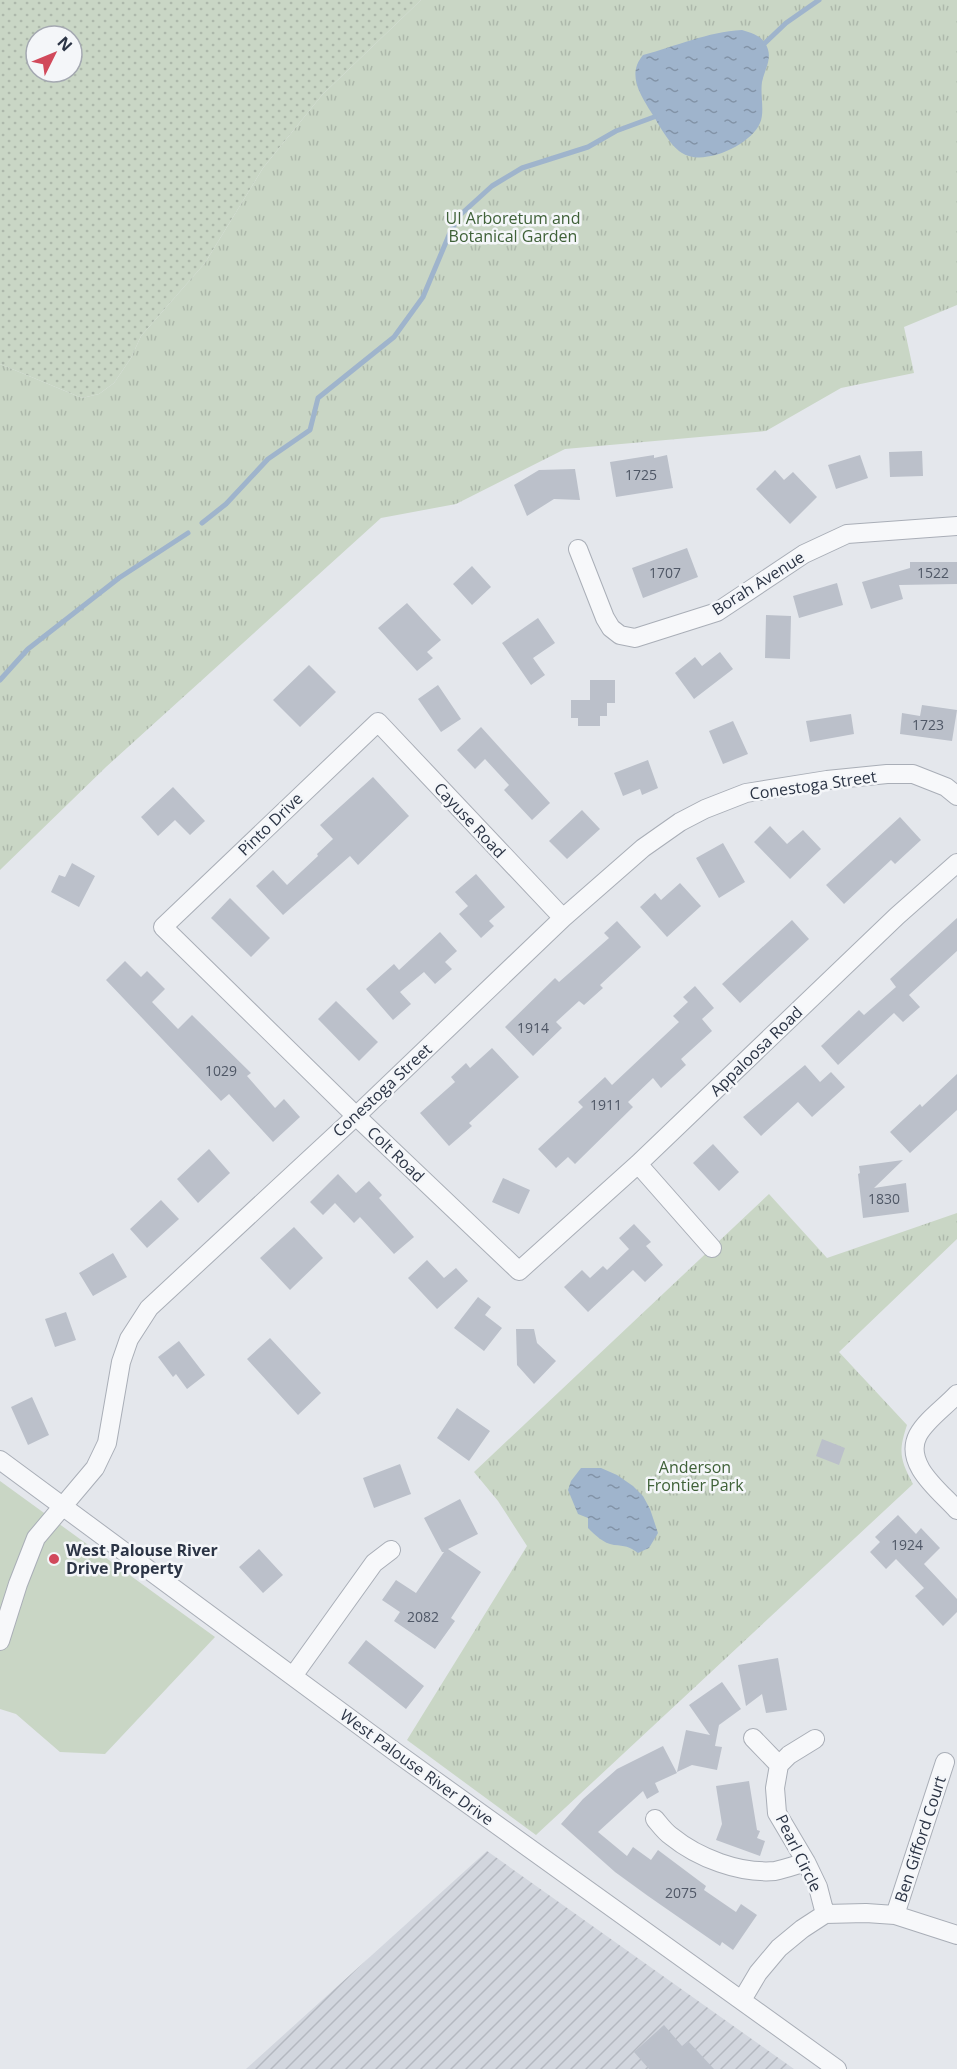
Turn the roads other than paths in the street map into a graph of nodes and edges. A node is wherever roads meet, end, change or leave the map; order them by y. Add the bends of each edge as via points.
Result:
1 (957, 526) edge
2 (578, 549) dead end
3 (378, 722) joint
4 (957, 796) edge
5 (957, 862) edge
6 (563, 918) junction
7 (163, 927) joint
8 (356, 1116) junction
9 (638, 1164) junction
10 (554, 1240) joint
11 (712, 1248) dead end
12 (957, 1394) edge
13 (0, 1460) edge
14 (62, 1506) junction
15 (957, 1510) edge
16 (392, 1550) dead end
17 (0, 1641) edge
18 (293, 1676) junction
19 (753, 1738) dead end
20 (815, 1739) dead end
21 (945, 1762) dead end
22 (779, 1765) junction
23 (655, 1819) dead end
24 (806, 1862) junction
25 (825, 1914) junction
26 (895, 1915) junction
27 (957, 1935) edge
28 (742, 2000) junction
29 (837, 2069) edge

1 - 2 street, Borah Avenue via 847,534 804,554 717,612 635,638 620,635 605,618
3 - 6 street, Cayuse Road
3 - 7 street, Pinto Drive
4 - 6 street, Conestoga Street via 913,774 827,780 746,793 680,822 643,848
5 - 9 street, Appaloosa Road
6 - 8 street, Conestoga Street
7 - 8 street, Colt Road
8 - 10 street, Colt Road via 519,1271
8 - 14 street, Conestoga Street via 149,1308 129,1339 121,1362 107,1443 95,1468
9 - 10 street, Appaloosa Road
9 - 11 street
12 - 15 street via 922,1429 914,1448 921,1471
13 - 14 street, West Palouse River Drive
14 - 17 street, Conestoga Street via 36,1538
14 - 18 street, West Palouse River Drive
16 - 18 street via 374,1563
18 - 28 street, West Palouse River Drive
19 - 22 street
20 - 22 street
21 - 26 street, Ben Gifford Court
22 - 24 street, Pearl Circle via 775,1788 777,1813
23 - 24 street via 670,1836 719,1862 757,1871
24 - 25 street, Pearl Circle
25 - 26 street
25 - 28 street via 779,1948
26 - 27 street
28 - 29 street, West Palouse River Drive

